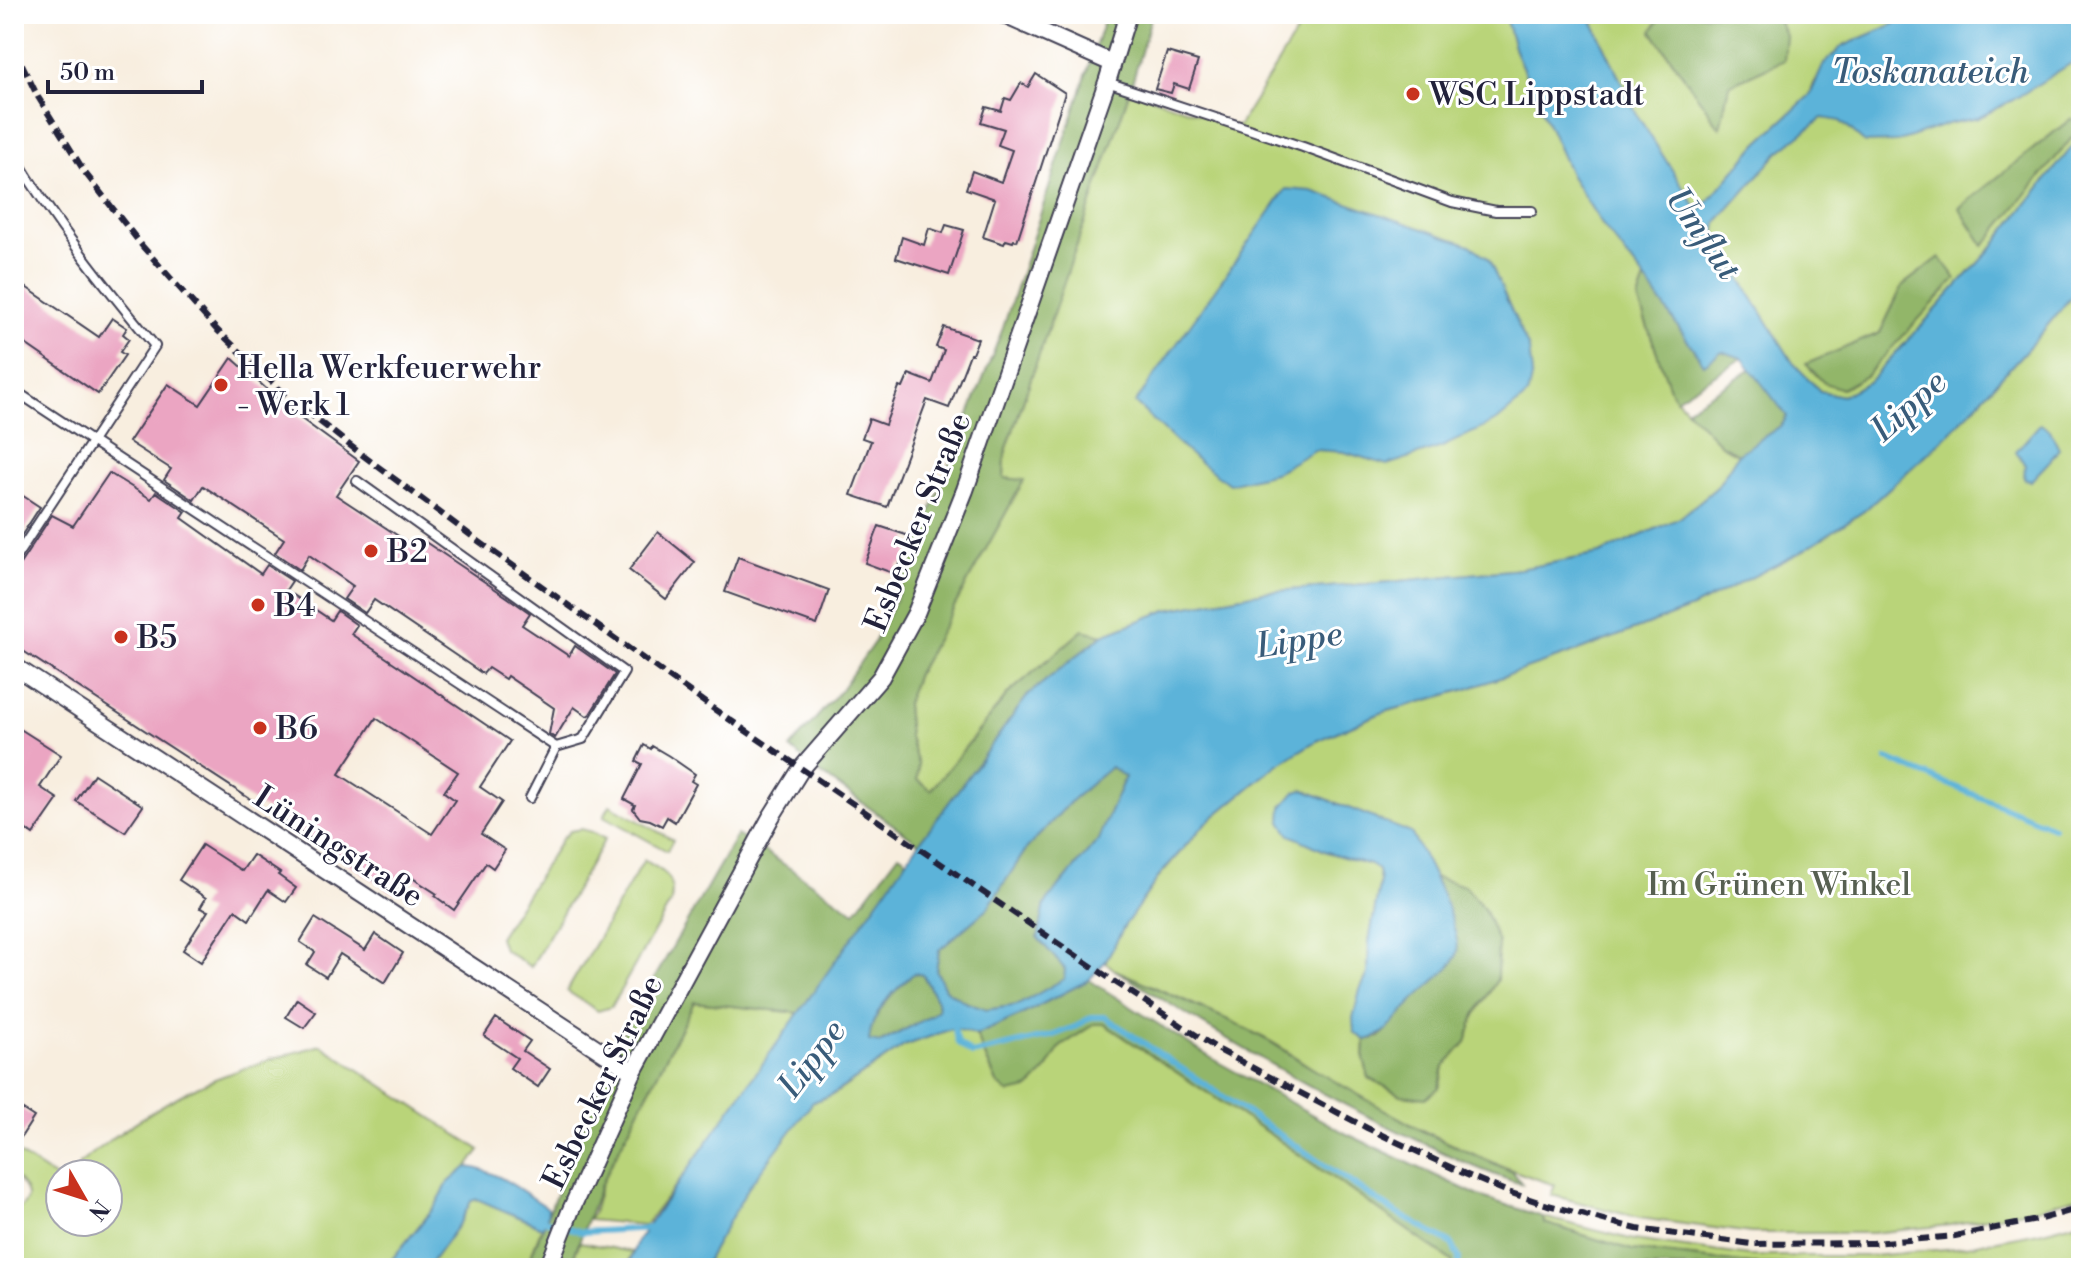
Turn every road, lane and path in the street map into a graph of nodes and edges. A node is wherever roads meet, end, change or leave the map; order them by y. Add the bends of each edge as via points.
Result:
1 (1002, 14) edge
2 (1128, 14) edge
3 (1112, 63) junction
4 (1107, 82) junction
5 (14, 155) edge
6 (1532, 211) dead end
7 (14, 390) edge
8 (92, 441) junction
9 (357, 481) dead end
10 (14, 560) edge
11 (14, 666) edge
12 (556, 747) junction
13 (530, 798) dead end
14 (633, 1072) junction
15 (548, 1268) edge

1 - 3 street
2 - 3 street, Esbecker Straße
3 - 4 street, Esbecker Straße
4 - 6 lane via 1452,202 1496,211
4 - 14 street, Esbecker Straße via 965,490 916,613 881,677 801,769 780,802
5 - 8 lane via 63,230 155,346
7 - 8 lane
8 - 10 lane
8 - 12 lane
9 - 12 lane via 624,672 583,739
11 - 14 street, Lüningstraße
12 - 13 lane
14 - 15 street, Esbecker Straße

